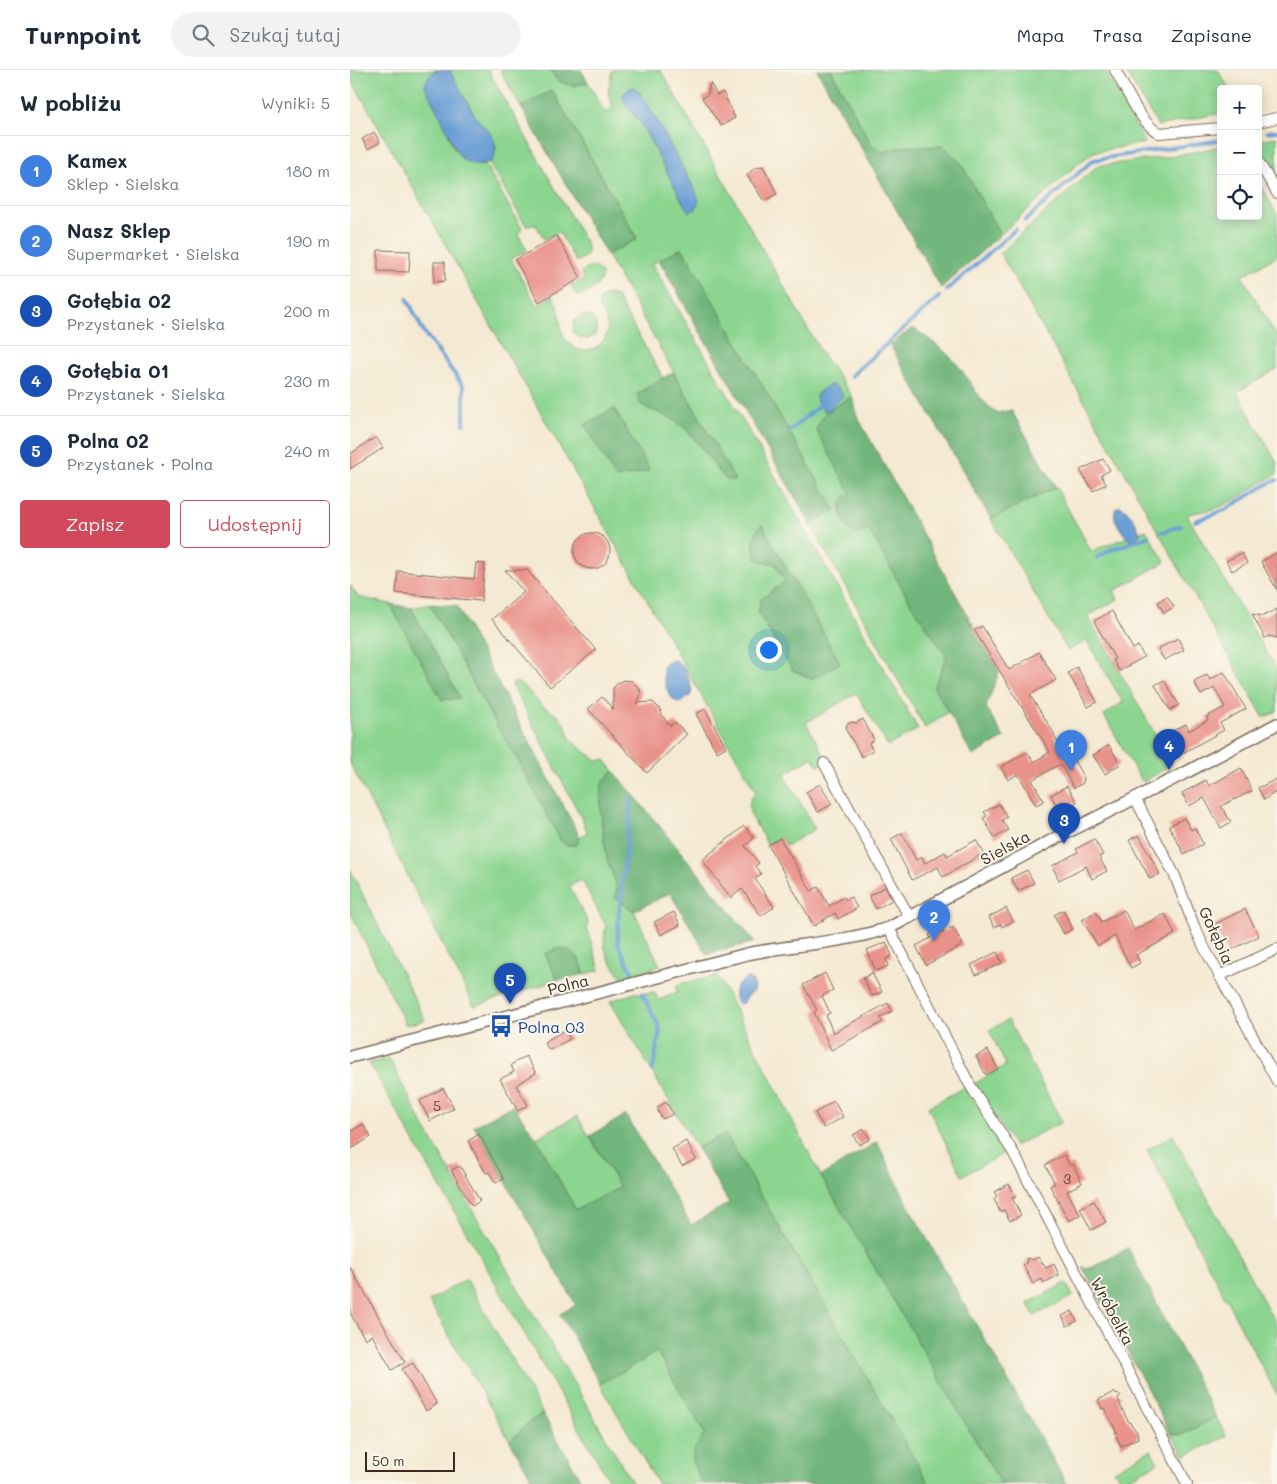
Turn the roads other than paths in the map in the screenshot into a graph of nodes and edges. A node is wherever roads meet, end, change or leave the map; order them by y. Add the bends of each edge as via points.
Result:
1 (1115, 70) edge
2 (1277, 118) edge
3 (1262, 121) edge
4 (1217, 128) edge
5 (1262, 168) edge
6 (1277, 193) edge
7 (1277, 724) edge
8 (824, 763) dead end
9 (1135, 798) junction
10 (910, 918) junction
11 (889, 928) junction
12 (1277, 949) edge
13 (764, 951) joint
14 (1219, 976) junction
15 (350, 1056) edge
16 (1277, 1081) edge
17 (1187, 1484) edge

1 - 4 street via 1148,126 1159,133
2 - 3 street
5 - 6 street
7 - 9 street, Sielska
8 - 10 street
9 - 10 street, Sielska
9 - 14 street, Gołębia via 1175,876 1194,926
10 - 11 street, Sielska
11 - 13 street, Sielska via 837,941
11 - 17 street, Wróbelka via 970,1085 1013,1152
12 - 14 street
13 - 15 street, Polna
14 - 16 street, Gołębia

